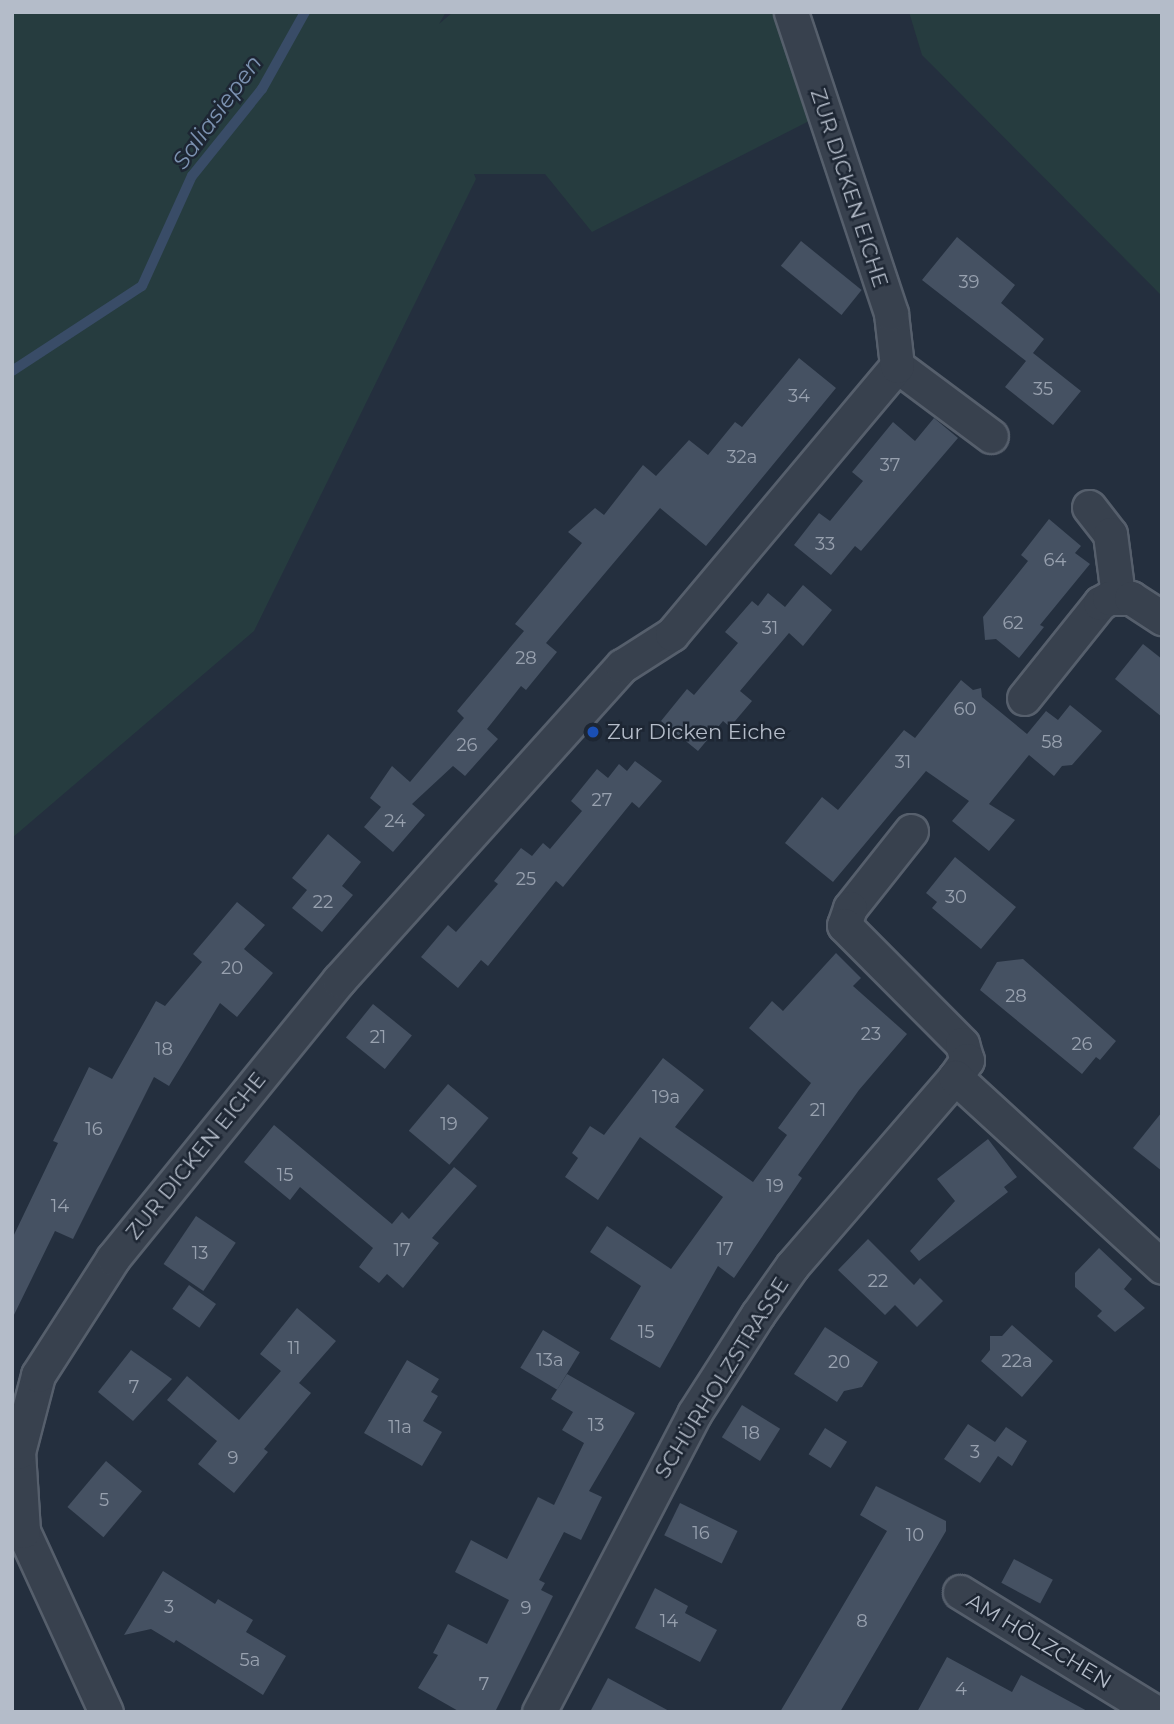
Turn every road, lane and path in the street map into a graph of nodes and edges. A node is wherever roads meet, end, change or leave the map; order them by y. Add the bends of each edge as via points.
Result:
1 (791, 12) edge
2 (897, 366) junction
3 (991, 436) dead end
4 (1089, 507) dead end
5 (1118, 596) junction
6 (1162, 618) edge
7 (1024, 698) dead end
8 (911, 831) dead end
9 (954, 1077) junction
10 (1156, 1250) edge
11 (18, 1525) edge
12 (960, 1592) dead end
13 (106, 1712) edge
14 (539, 1712) edge
15 (1155, 1712) edge

1 - 2 street, ZUR DICKEN EICHE via 891,313
2 - 3 street
2 - 11 street, ZUR DICKEN EICHE via 672,634 622,666 339,980 113,1258 38,1375 18,1452
4 - 5 street via 1110,534
5 - 6 street via 1131,598
5 - 7 street via 1100,603
8 - 9 street, SCHÜRHOLZSTRASSE via 850,908 844,925 962,1044 967,1060
9 - 10 street via 1112,1218
9 - 14 street, SCHÜRHOLZSTRASSE via 792,1265 758,1314 694,1414
11 - 13 street, ZUR DICKEN EICHE
12 - 15 street, AM HÖLZCHEN

